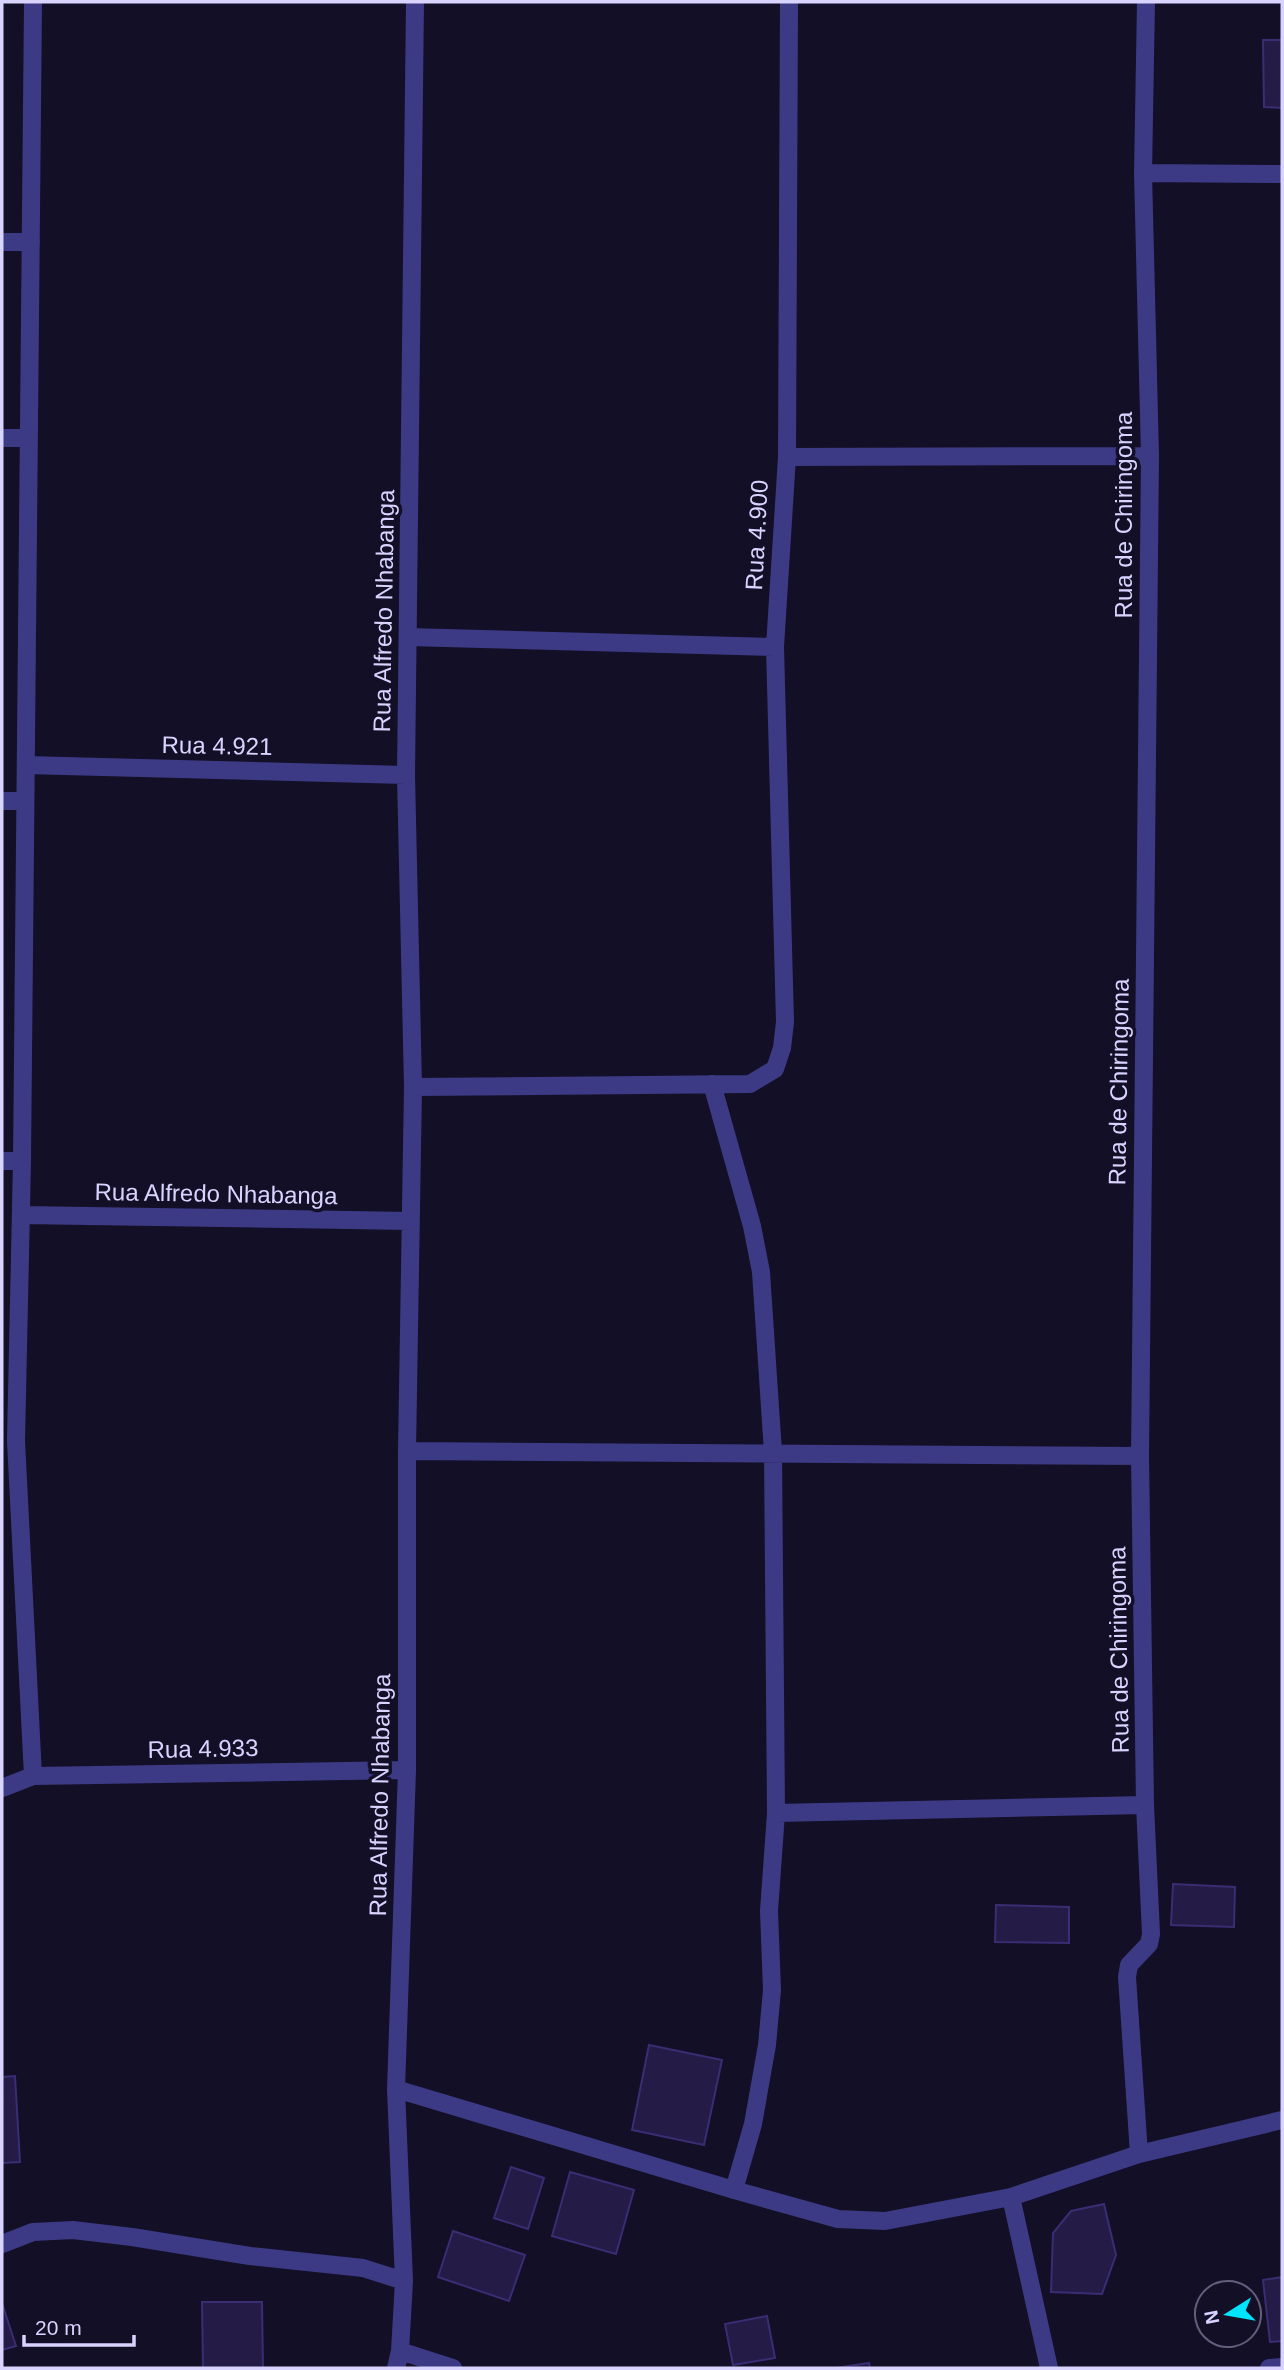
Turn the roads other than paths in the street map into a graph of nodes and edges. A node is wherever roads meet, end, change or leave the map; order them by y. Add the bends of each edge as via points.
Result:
1 (33, 2) edge
2 (415, 2) edge
3 (789, 2) edge
4 (1146, 2) edge
5 (1143, 173) junction
6 (1282, 174) edge
7 (2, 242) edge
8 (31, 242) junction
9 (2, 438) edge
10 (29, 438) junction
11 (1150, 456) junction
12 (787, 457) junction
13 (408, 637) junction
14 (775, 647) junction
15 (26, 765) junction
16 (406, 775) junction
17 (2, 801) edge
18 (24, 801) junction
19 (712, 1084) junction
20 (413, 1087) junction
21 (22, 1160) junction
22 (2, 1161) edge
23 (21, 1215) junction
24 (411, 1222) junction
25 (9, 1441) edge
26 (407, 1451) junction
27 (773, 1452) junction
28 (1140, 1456) junction
29 (407, 1770) junction
30 (33, 1776) junction
31 (2, 1788) edge
32 (1145, 1805) junction
33 (776, 1813) junction
34 (396, 2089) junction
35 (1282, 2120) edge
36 (1139, 2154) junction
37 (734, 2190) junction
38 (1010, 2197) junction
39 (2, 2244) edge
40 (404, 2281) junction
41 (398, 2360) edge
42 (1282, 2367) edge
43 (453, 2368) edge
44 (1049, 2368) edge
45 (1269, 2368) edge

1 - 8 street
2 - 13 street, Rua Alfredo Nhabanga
3 - 12 street, Rua 4.900
4 - 5 street, Rua de Chiringoma
5 - 6 street
5 - 11 street, Rua de Chiringoma
7 - 8 street
8 - 10 street
9 - 10 street
10 - 15 street
11 - 12 street
11 - 28 street, Rua de Chiringoma
12 - 14 street, Rua 4.900
13 - 14 street
13 - 16 street, Rua Alfredo Nhabanga
14 - 19 street, Rua 4.900 via 782,1048 775,1069 750,1084
15 - 16 street, Rua 4.921
15 - 18 street
16 - 20 street, Rua Alfredo Nhabanga
17 - 18 street
18 - 21 street
19 - 20 street
19 - 27 street via 761,1272
20 - 24 street, Rua Alfredo Nhabanga
21 - 22 street
21 - 23 street
23 - 24 street, Rua Alfredo Nhabanga
23 - 25 street
24 - 26 street, Rua Alfredo Nhabanga
25 - 30 street
26 - 27 street
26 - 29 street, Rua Alfredo Nhabanga
27 - 28 street
27 - 33 street
28 - 32 street, Rua de Chiringoma
29 - 30 street, Rua 4.933
29 - 34 street, Rua Alfredo Nhabanga
30 - 31 street, Rua 4.933
32 - 33 street
32 - 36 street, Rua de Chiringoma via 1151,1934 1149,1944 1129,1965 1127,1977
33 - 37 street via 767,2045 753,2124
34 - 37 street
34 - 40 street, Rua Alfredo Nhabanga
35 - 36 street
36 - 38 street
37 - 38 street via 838,2219 885,2221
38 - 44 street
39 - 40 street via 44,2230 73,2230 363,2268
40 - 41 street, Rua Alfredo Nhabanga
41 - 43 street
42 - 45 street

